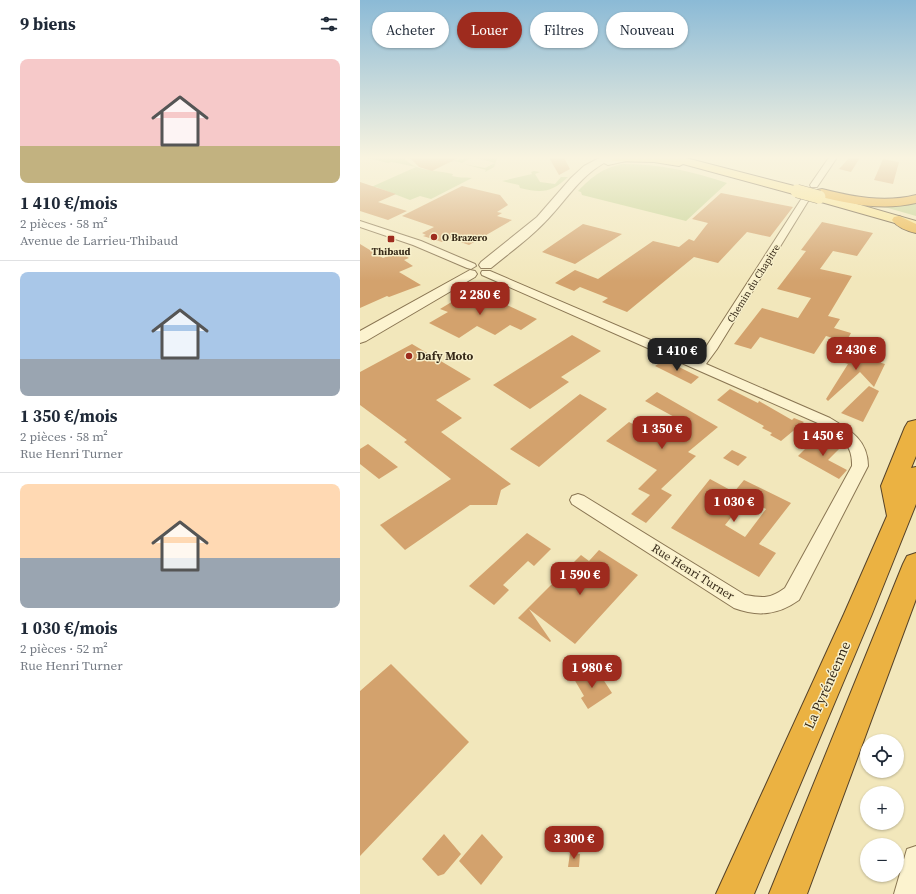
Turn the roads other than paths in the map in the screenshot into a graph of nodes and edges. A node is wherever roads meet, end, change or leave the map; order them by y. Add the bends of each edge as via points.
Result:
1 (561, 198) edge
2 (806, 198) edge
3 (828, 198) edge
4 (832, 198) edge
5 (841, 198) edge
6 (916, 199) edge
7 (899, 220) junction
8 (916, 220) edge
9 (360, 224) edge
10 (916, 225) edge
11 (916, 229) edge
12 (486, 269) junction
13 (470, 270) junction
14 (360, 338) edge
15 (697, 366) junction
16 (916, 427) edge
17 (916, 475) edge
18 (578, 500) dead end
19 (899, 516) junction
20 (916, 564) edge
21 (905, 616) edge
22 (916, 858) edge
23 (735, 894) edge
24 (788, 894) edge
25 (908, 894) edge

1 - 12 street via 536,225
2 - 15 street, Chemin du Chapitre via 711,349
3 - 7 main road
4 - 8 main road
5 - 6 highway via 882,204
7 - 10 main road
7 - 11 highway
9 - 13 street via 410,241
12 - 13 street via 476,275
12 - 15 street
13 - 14 street
15 - 18 street, Rue Henri Turner via 825,421 845,433 856,444 861,455 860,466 792,594 780,604 761,606 741,602
16 - 19 highway via 893,486
17 - 19 highway, La Pyrénéenne
19 - 23 highway, La Pyrénéenne
20 - 21 highway
21 - 24 highway
22 - 25 street

